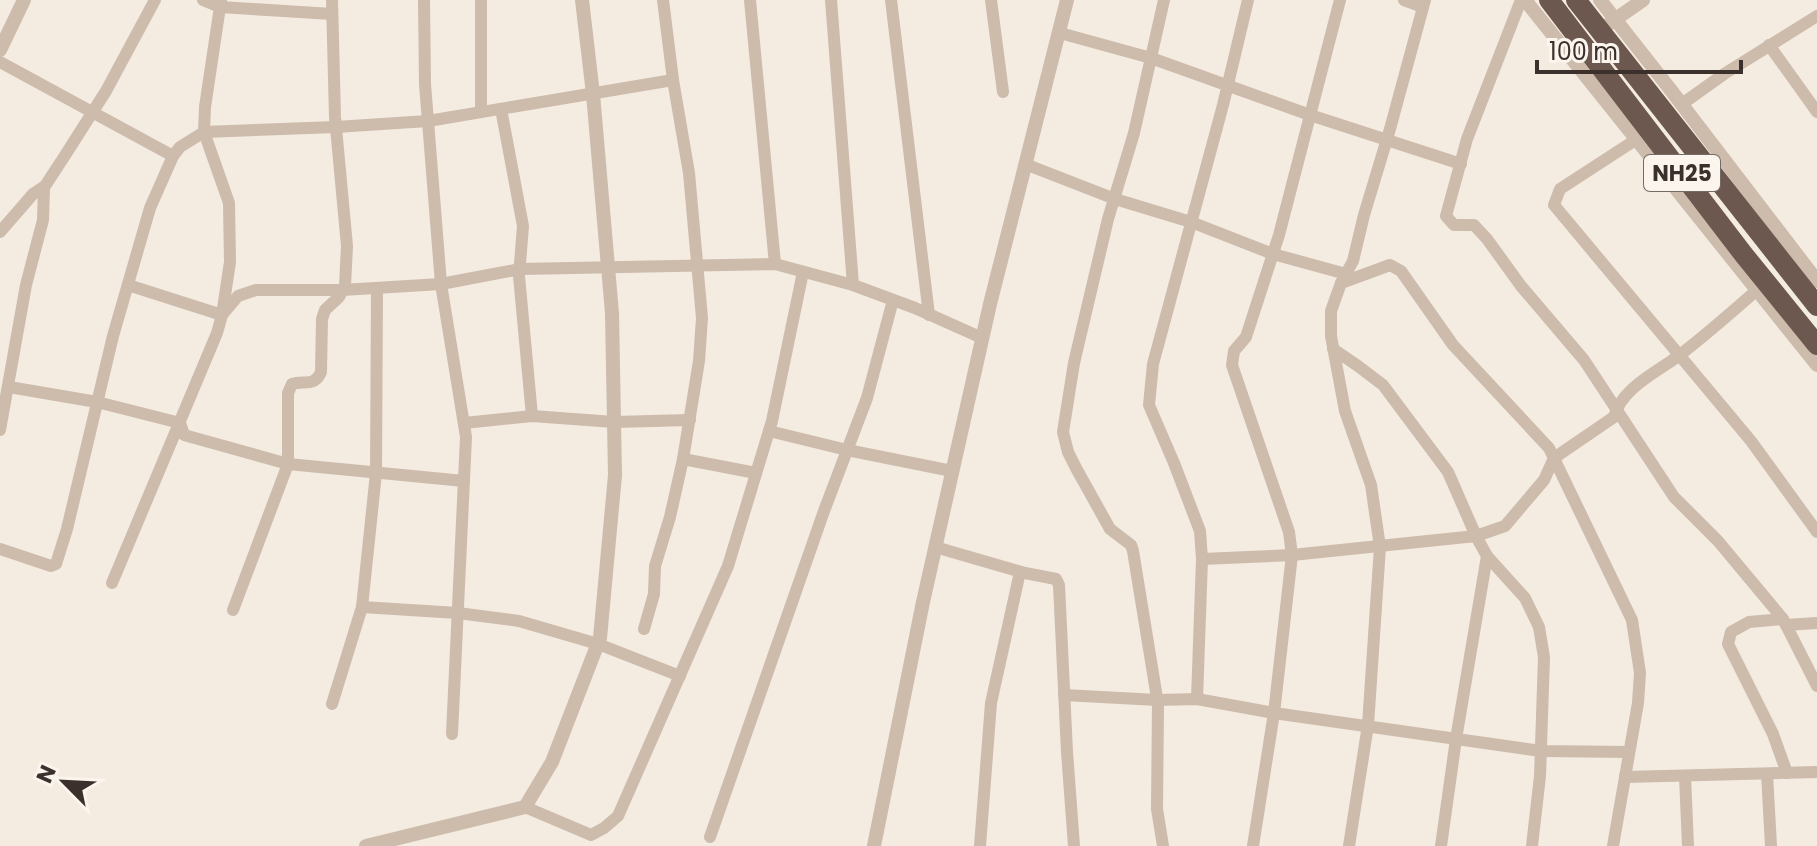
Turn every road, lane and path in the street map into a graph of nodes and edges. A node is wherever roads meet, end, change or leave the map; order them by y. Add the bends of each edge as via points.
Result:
1 (24, 0) edge
2 (155, 0) edge
3 (203, 0) edge
4 (332, 0) edge
5 (424, 0) edge
6 (481, 0) edge
7 (582, 0) edge
8 (663, 0) edge
9 (750, 0) edge
10 (831, 0) edge
11 (891, 0) edge
12 (991, 0) edge
13 (1067, 0) edge
14 (1164, 0) edge
15 (1248, 0) edge
16 (1340, 0) edge
17 (1404, 0) edge
18 (1523, 0) edge
19 (1549, 0) edge
20 (1576, 0) edge
21 (1600, 0) edge
22 (1643, 0) edge
23 (1424, 3) edge
24 (220, 4) edge
25 (332, 14) junction
26 (1817, 16) edge
27 (1608, 25) junction
28 (1060, 33) junction
29 (1769, 45) junction
30 (0, 50) edge
31 (1151, 58) junction
32 (0, 62) edge
33 (673, 80) junction
34 (1227, 86) junction
35 (1003, 92) dead end
36 (593, 94) junction
37 (1682, 104) junction
38 (501, 109) junction
39 (481, 112) junction
40 (1817, 112) edge
41 (92, 113) junction
42 (1310, 115) junction
43 (428, 121) junction
44 (336, 127) junction
45 (204, 132) junction
46 (1387, 139) junction
47 (1637, 139) junction
48 (173, 156) junction
49 (1025, 164) junction
50 (1461, 164) junction
51 (44, 187) junction
52 (1115, 199) junction
53 (1191, 222) junction
54 (0, 232) edge
55 (1273, 254) junction
56 (1740, 258) junction
57 (775, 264) junction
58 (698, 266) junction
59 (608, 267) junction
60 (520, 269) junction
61 (803, 272) junction
62 (1344, 279) junction
63 (1817, 281) edge
64 (441, 284) junction
65 (128, 285) junction
66 (853, 285) junction
67 (377, 288) junction
68 (342, 290) junction
69 (1757, 290) junction
70 (893, 300) junction
71 (1817, 306) edge
72 (222, 315) junction
73 (929, 315) junction
74 (982, 338) junction
75 (1817, 345) edge
76 (1333, 349) junction
77 (1680, 355) junction
78 (1817, 365) edge
79 (9, 387) junction
80 (97, 402) junction
81 (1616, 407) junction
82 (532, 416) junction
83 (690, 420) junction
84 (614, 422) junction
85 (180, 423) junction
86 (464, 423) junction
87 (0, 430) edge
88 (769, 431) junction
89 (847, 450) junction
90 (1554, 458) junction
91 (683, 459) junction
92 (288, 464) junction
93 (952, 471) junction
94 (376, 473) junction
95 (756, 473) junction
96 (464, 481) junction
97 (1817, 532) edge
98 (1476, 536) junction
99 (935, 547) junction
100 (1380, 547) junction
101 (0, 549) edge
102 (1292, 555) junction
103 (1487, 556) junction
104 (1202, 559) junction
105 (1020, 572) junction
106 (112, 583) dead end
107 (362, 607) junction
108 (233, 610) dead end
109 (458, 613) junction
110 (1785, 622) junction
111 (1817, 623) edge
112 (644, 629) dead end
113 (598, 644) junction
114 (680, 676) junction
115 (1817, 686) edge
116 (1064, 695) junction
117 (1197, 699) junction
118 (1157, 700) junction
119 (332, 704) dead end
120 (1274, 713) junction
121 (1368, 725) junction
122 (452, 734) dead end
123 (1456, 739) junction
124 (1541, 751) junction
125 (1629, 752) junction
126 (1817, 772) edge
127 (1787, 773) junction
128 (1767, 774) junction
129 (1685, 776) junction
130 (1625, 777) junction
131 (525, 807) junction
132 (710, 837) dead end
133 (366, 846) edge
134 (874, 846) edge
135 (980, 846) edge
136 (1074, 846) edge
137 (1163, 846) edge
138 (1253, 846) edge
139 (1349, 846) edge
140 (1441, 846) edge
141 (1532, 846) edge
142 (1613, 846) edge
143 (1688, 846) edge
144 (1771, 846) edge

1 - 30 street
2 - 41 street
3 - 24 street
4 - 25 street
5 - 43 street
6 - 39 street
7 - 36 street
8 - 33 street
9 - 57 street
10 - 66 street
11 - 73 street
12 - 35 street
13 - 28 street
14 - 31 street
15 - 34 street
16 - 42 street
17 - 23 street
18 - 47 street
18 - 50 street
19 - 56 highway, NH25
20 - 27 highway, NH25
21 - 27 street
22 - 27 street
23 - 46 street
24 - 25 street
24 - 45 street
25 - 44 street
26 - 29 street
27 - 37 street
27 - 71 highway, NH25
28 - 31 street
28 - 49 street
29 - 37 street
29 - 40 street
31 - 34 street
31 - 52 street
32 - 41 street
33 - 36 street
33 - 58 street
34 - 42 street
34 - 53 street
36 - 38 street
36 - 59 street
37 - 63 street
38 - 39 street
38 - 60 street via 523,226
39 - 43 street
41 - 48 street
41 - 51 street
42 - 46 street
42 - 55 street
43 - 44 street
43 - 64 street
44 - 45 street
44 - 68 street via 347,246
45 - 48 street
45 - 72 street via 229,203 230,262
46 - 50 street
46 - 62 street
47 - 56 street via 1711,234
47 - 77 street via 1560,189 1554,205
48 - 65 street via 150,208
49 - 52 street
49 - 74 street
50 - 81 street via 1446,216 1454,225 1474,225 1487,239
51 - 54 street
51 - 79 street via 43,220
52 - 53 street
52 - 118 street via 1074,363 1064,438 1110,529 1131,545
53 - 55 street
53 - 104 street via 1153,364 1149,405 1200,531
55 - 62 street
55 - 102 street via 1232,365 1289,532
56 - 69 street
56 - 75 highway, NH25
57 - 58 street
57 - 61 street
58 - 59 street
58 - 83 street via 702,318
59 - 60 street
59 - 84 street
60 - 64 street
60 - 82 street
61 - 66 street
61 - 88 street
62 - 76 street via 1331,311
62 - 90 street via 1390,265 1401,271 1453,345
64 - 67 street
64 - 86 street
65 - 72 street
65 - 80 street
66 - 70 street
67 - 68 street
67 - 94 street
68 - 72 street via 256,290 238,296
68 - 92 street via 322,319 318,379 292,384 288,393
69 - 77 street
69 - 78 street
70 - 73 street
70 - 89 street
72 - 85 street
73 - 74 street
74 - 93 street
76 - 98 street via 1383,385 1448,472
76 - 100 street via 1345,411 1371,485
77 - 81 street via 1636,385
77 - 97 street
79 - 80 street
79 - 87 street
80 - 85 street
80 - 101 street via 56,564
81 - 90 street via 1614,417
81 - 110 street via 1674,497
82 - 84 street
82 - 86 street
83 - 84 street
83 - 91 street
84 - 113 street via 615,475
85 - 92 street via 184,435
85 - 106 street
86 - 96 street
88 - 89 street
88 - 95 street
89 - 93 street
89 - 132 street
90 - 98 street via 1544,480 1505,526
90 - 125 street via 1632,620 1640,673
91 - 95 street
91 - 112 street
92 - 94 street
92 - 108 street
93 - 99 street
94 - 96 street
94 - 107 street
95 - 114 street via 728,566
96 - 109 street
98 - 100 street
98 - 103 street
99 - 105 street
99 - 134 street
100 - 102 street
100 - 121 street
102 - 104 street
102 - 120 street
103 - 123 street
103 - 124 street via 1525,598 1539,627 1544,657
104 - 117 street
105 - 116 street via 1056,579 1059,585
105 - 135 street via 991,703
107 - 109 street
107 - 119 street
109 - 113 street via 519,621
109 - 122 street
110 - 111 street
110 - 115 street
110 - 127 street via 1749,622 1731,632 1728,644
113 - 114 street
113 - 131 street via 552,762
114 - 131 street via 618,816 604,828 591,835
116 - 118 street
116 - 136 street
117 - 118 street
117 - 120 street
118 - 137 street via 1157,809
120 - 121 street
120 - 138 street
121 - 123 street
121 - 139 street
123 - 124 street
123 - 140 street
124 - 125 street
124 - 141 street
125 - 130 street
126 - 127 street
127 - 128 street
128 - 129 street
128 - 144 street
129 - 130 street
129 - 143 street
130 - 142 street
131 - 133 street

